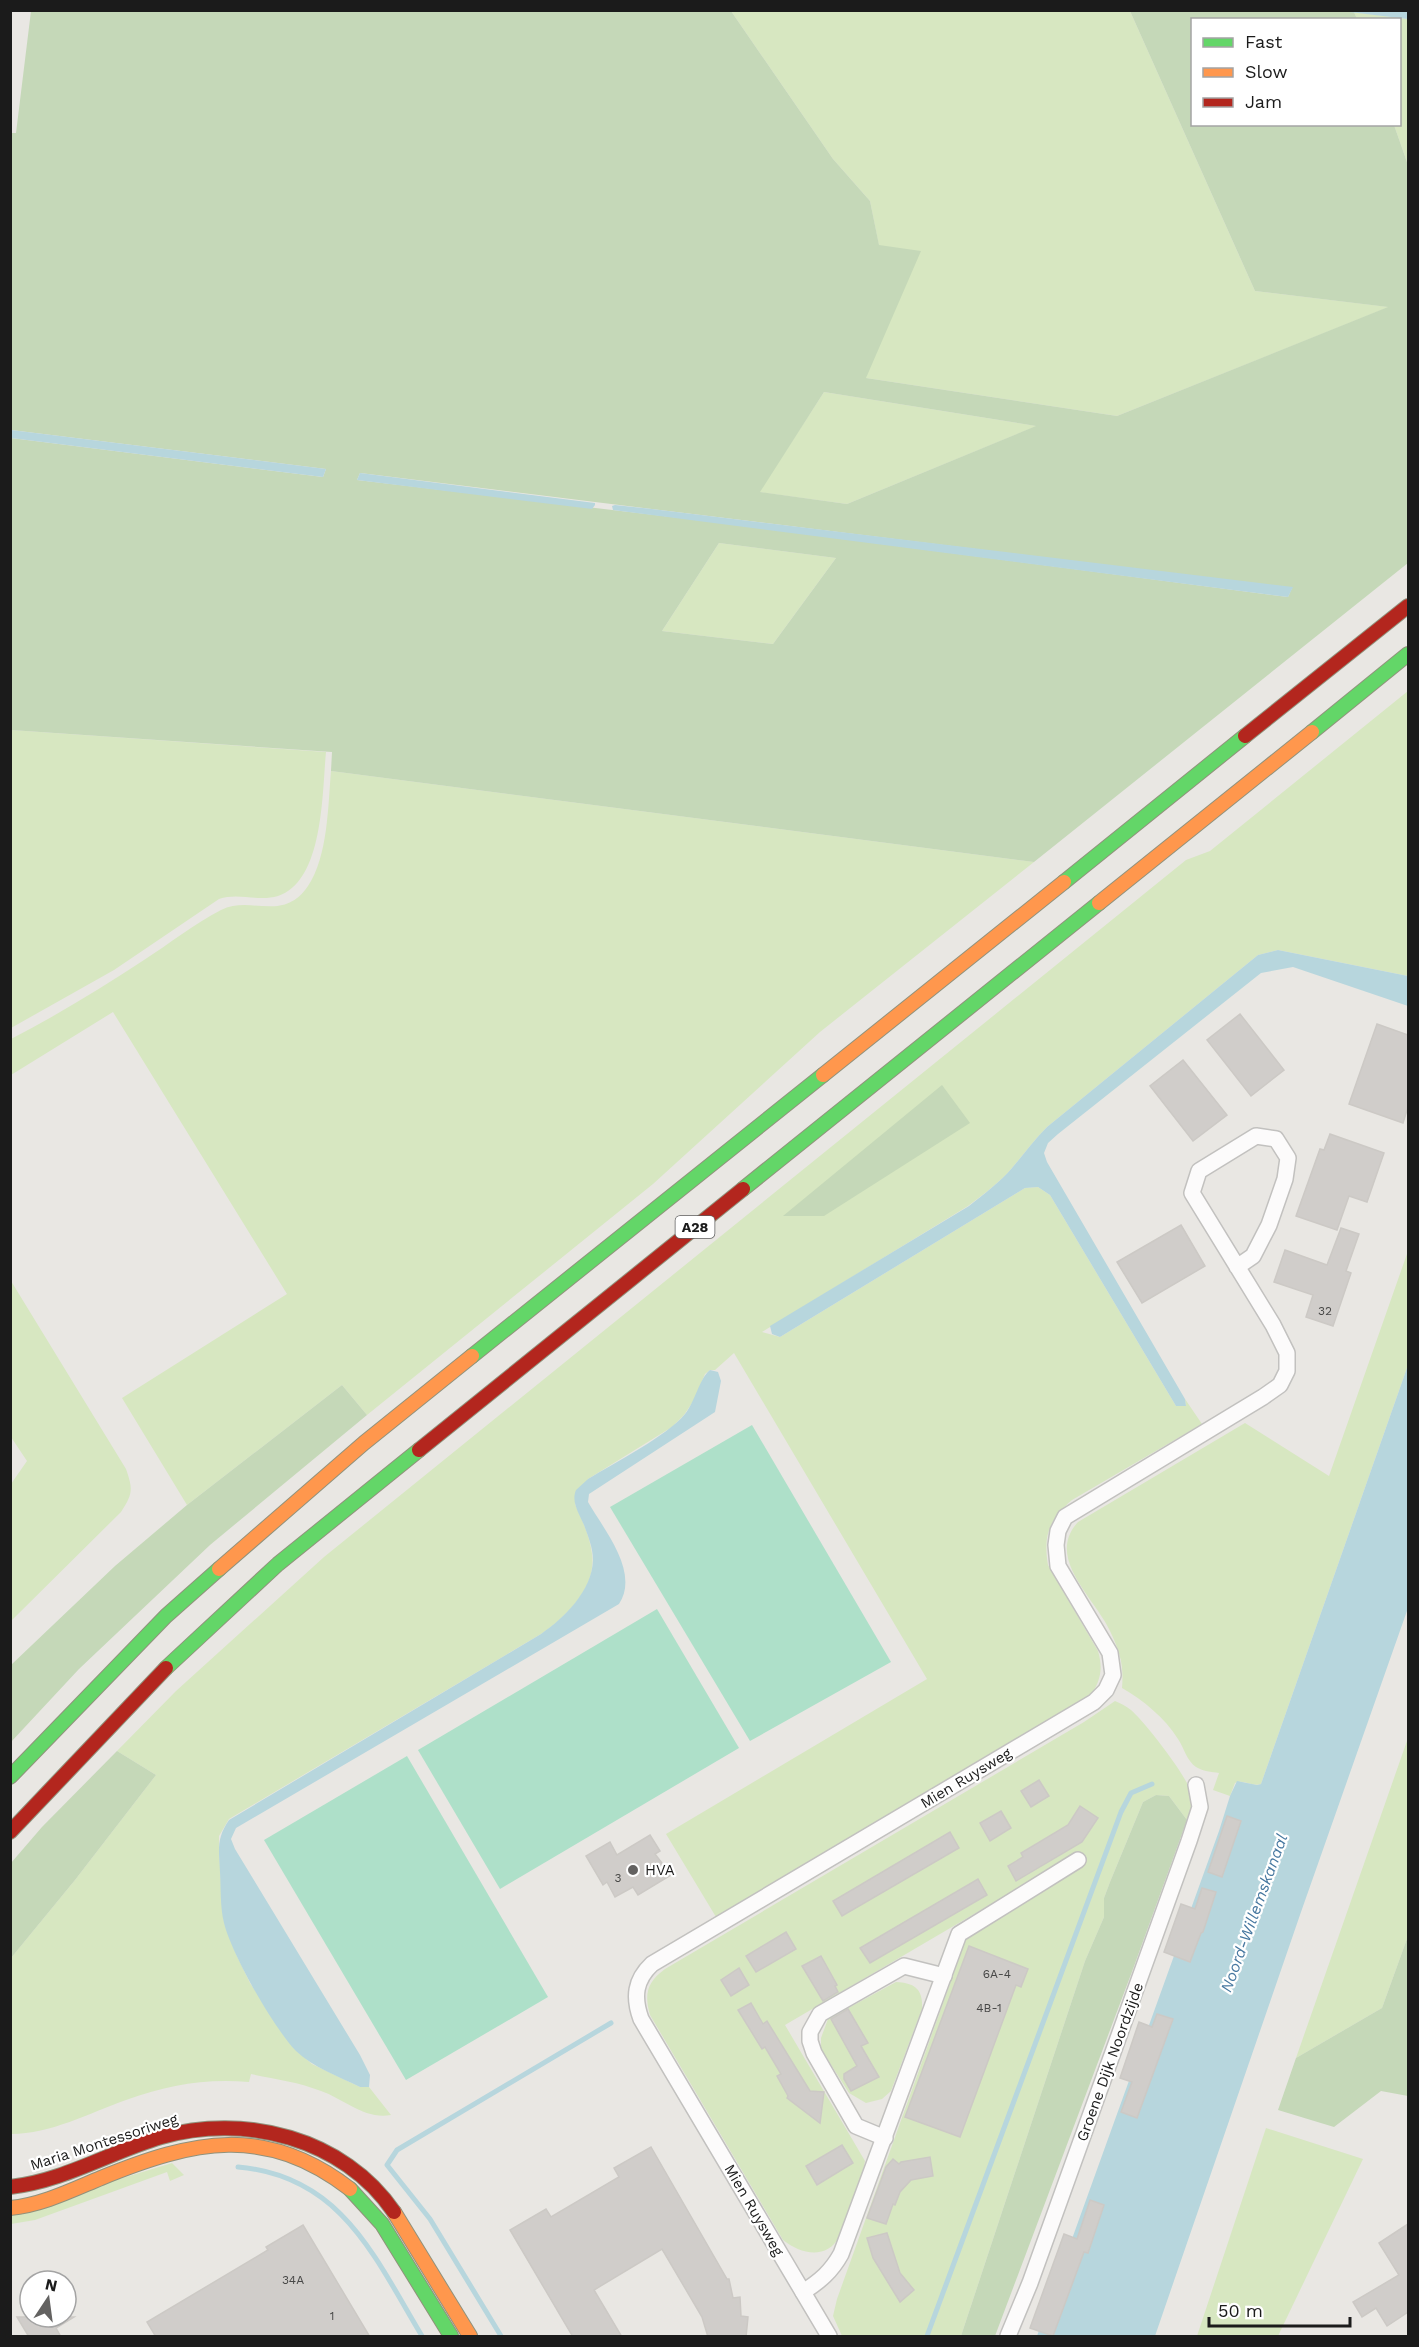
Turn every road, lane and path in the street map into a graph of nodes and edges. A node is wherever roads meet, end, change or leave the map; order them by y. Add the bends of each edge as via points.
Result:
1 (1408, 606) edge
2 (1408, 654) edge
3 (1237, 1267) junction
4 (10, 1777) edge
5 (1196, 1785) dead end
6 (10, 1832) edge
7 (1078, 1860) dead end
8 (944, 1976) junction
9 (885, 2138) junction
10 (10, 2187) edge
11 (10, 2208) edge
12 (802, 2292) junction
13 (451, 2337) edge
14 (470, 2337) edge
15 (829, 2337) edge
16 (1008, 2337) edge

1 - 4 main road, A28 via 364,1443 166,1616
2 - 6 main road, A28 via 278,1564 182,1652
3 - 3 street, Mien Ruysweg via 1192,1193 1199,1171 1256,1136 1276,1139 1288,1158 1285,1179 1253,1256
3 - 12 street, Mien Ruysweg via 1287,1353 1287,1371 1280,1385 1065,1517 1058,1531 1058,1566 1110,1653 1113,1675 1106,1690 1084,1708 652,1964 639,1980 636,2006 641,2019
5 - 16 street, Groene Dijk Noordzijde via 1200,1807 1189,1841
7 - 8 street via 962,1930
8 - 9 street
8 - 9 street via 904,1966 820,2014 810,2032 814,2053 856,2126
9 - 12 street via 833,2269
10 - 14 main road, Maria Montessoriweg via 54,2177 163,2136 207,2127 266,2130 298,2139 363,2177 390,2205
11 - 13 main road, Maria Montessoriweg via 50,2198 161,2156 205,2145 272,2148 327,2171 375,2214
12 - 15 street, Mien Ruysweg

